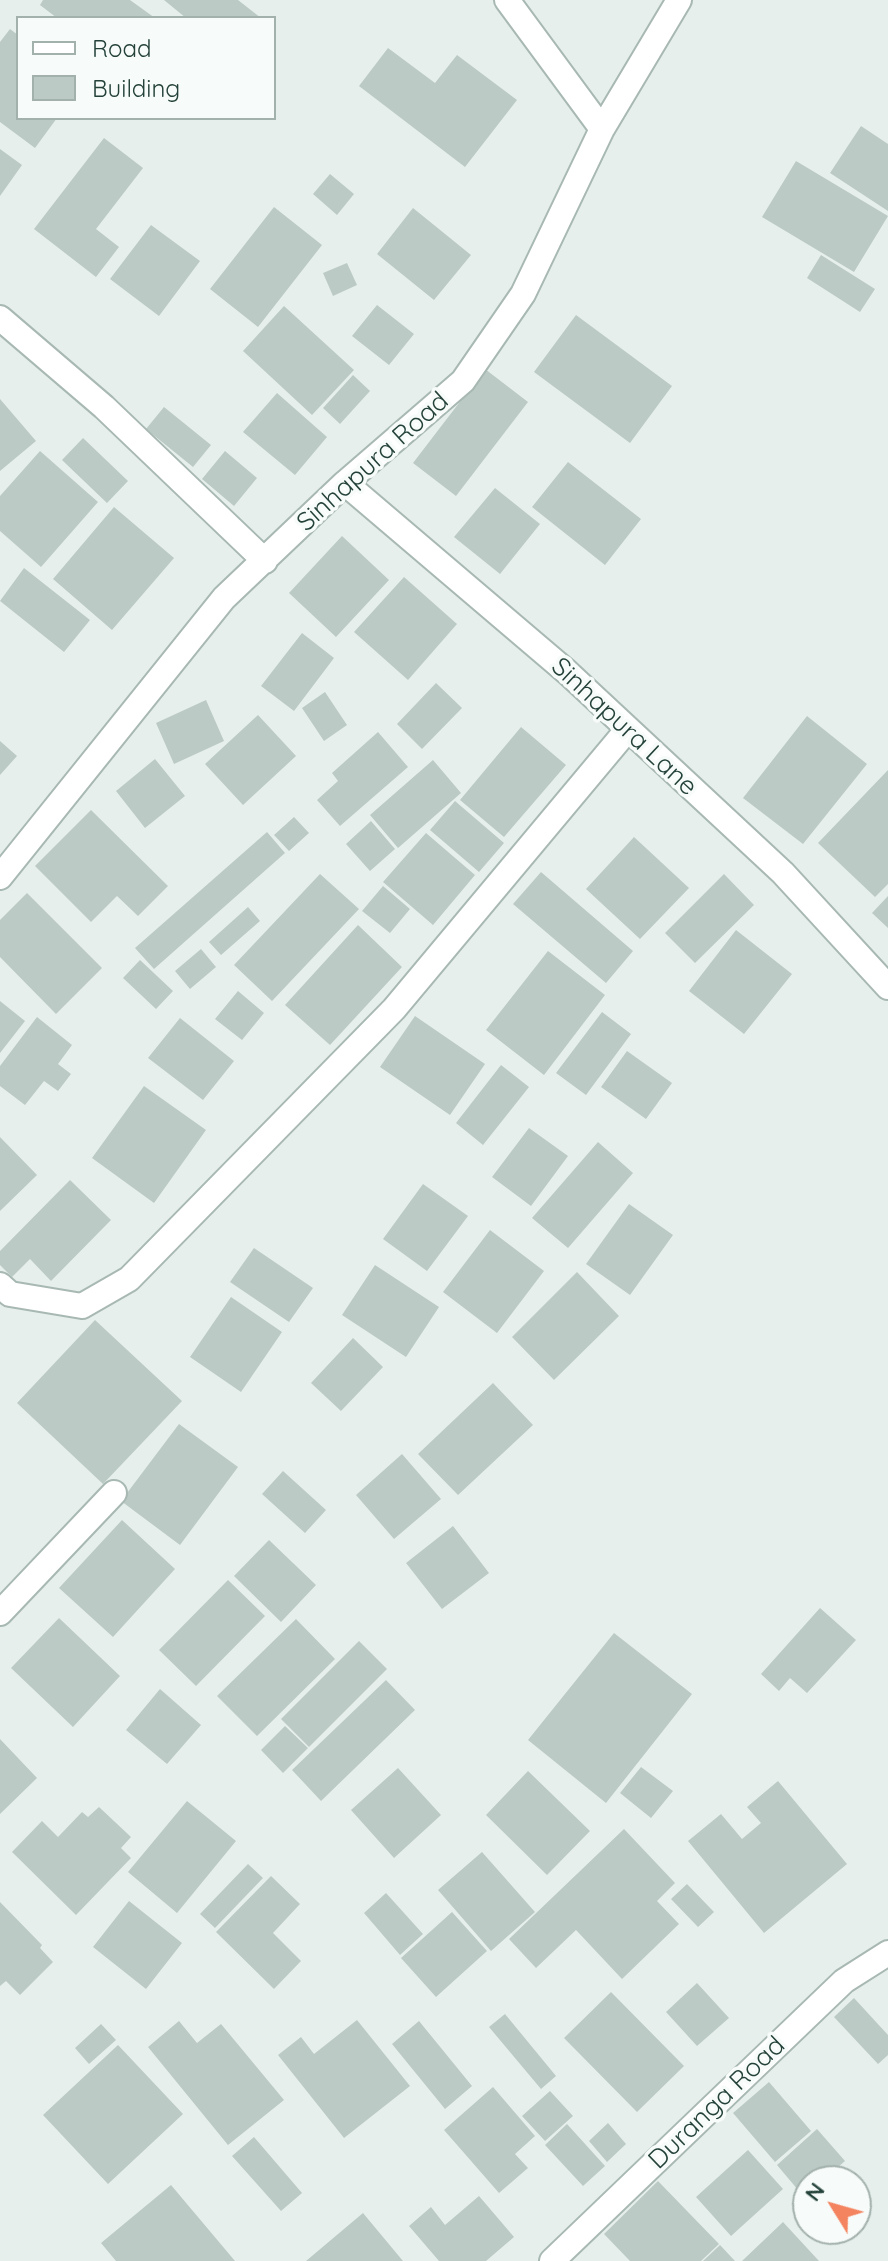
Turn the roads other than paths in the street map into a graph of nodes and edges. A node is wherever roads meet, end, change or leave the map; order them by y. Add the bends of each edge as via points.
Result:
1 (507, 0) edge
2 (679, 0) edge
3 (602, 129) junction
4 (0, 318) edge
5 (345, 483) junction
6 (265, 561) junction
7 (628, 729) junction
8 (0, 877) edge
9 (888, 987) edge
10 (0, 1285) edge
11 (114, 1493) dead end
12 (0, 1613) edge
13 (888, 1953) edge
14 (552, 2261) edge

1 - 3 street
2 - 3 street, Sinhapura Road
3 - 5 street, Sinhapura Road via 523,294 463,381
4 - 6 street via 104,407
5 - 6 street, Sinhapura Road
5 - 7 street, Sinhapura Lane
6 - 8 street, Sinhapura Road via 224,598
7 - 9 street, Sinhapura Lane via 783,873
7 - 10 street via 394,1009 129,1279 82,1306 10,1294
11 - 12 street
13 - 14 street, Duranga Road via 844,1981

